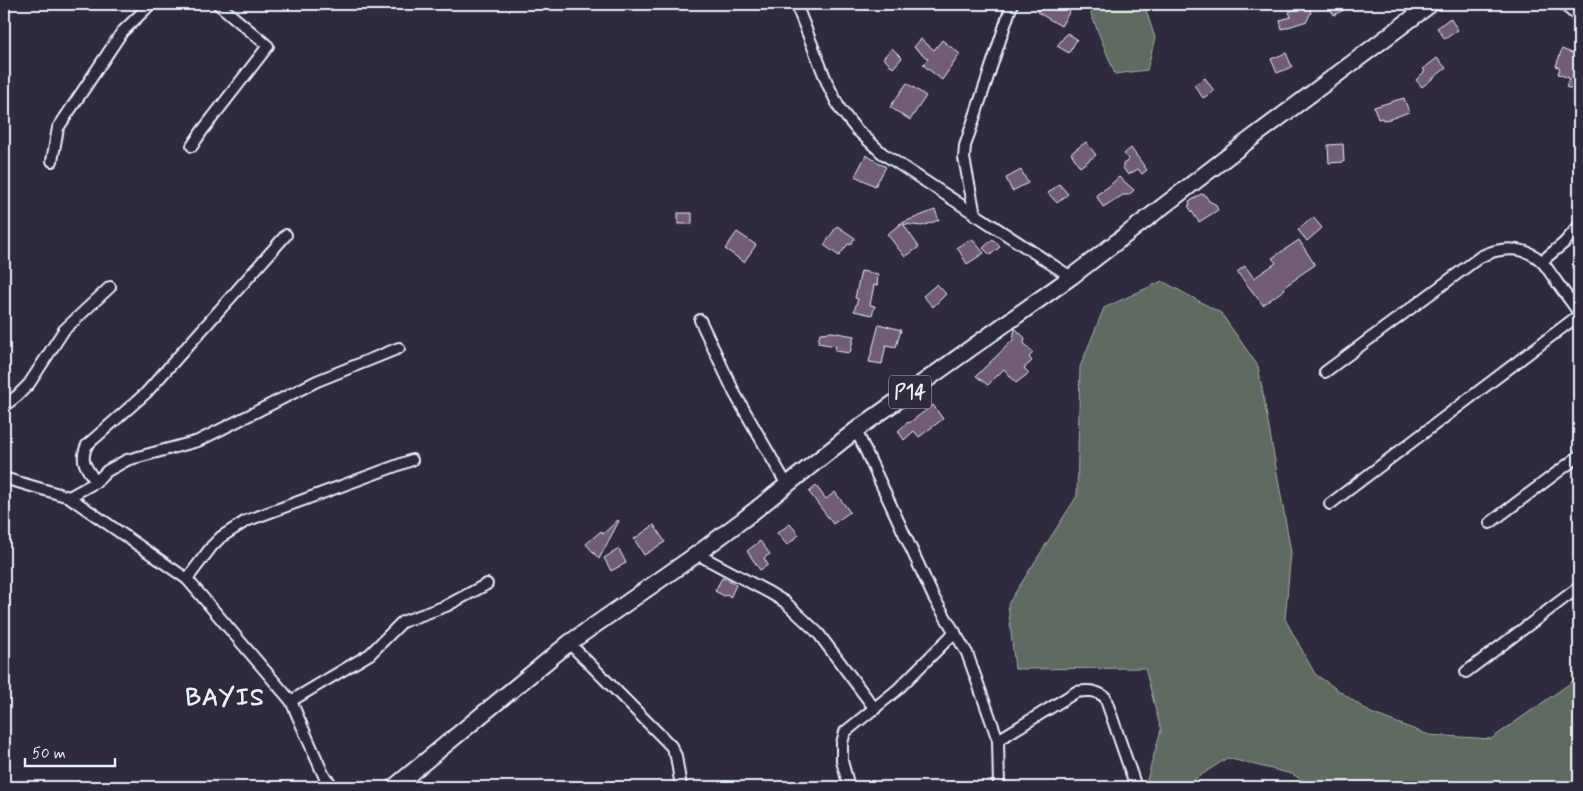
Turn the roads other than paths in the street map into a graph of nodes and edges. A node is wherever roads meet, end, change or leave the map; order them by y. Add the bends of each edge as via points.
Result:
1 (151, 4) edge
2 (218, 4) edge
3 (796, 4) edge
4 (1012, 4) edge
5 (1432, 4) edge
6 (1563, 4) edge
7 (1579, 16) edge
8 (192, 146) dead end
9 (52, 161) dead end
10 (975, 214) junction
11 (1579, 226) edge
12 (286, 235) dead end
13 (1542, 261) junction
14 (1071, 277) junction
15 (110, 287) dead end
16 (1579, 314) edge
17 (700, 320) dead end
18 (399, 348) dead end
19 (1325, 372) dead end
20 (4, 406) edge
21 (856, 430) junction
22 (1579, 456) edge
23 (412, 460) dead end
24 (4, 478) edge
25 (96, 482) junction
26 (787, 485) junction
27 (70, 497) junction
28 (1330, 504) dead end
29 (1490, 523) dead end
30 (697, 554) junction
31 (187, 579) junction
32 (487, 584) dead end
33 (1579, 587) edge
34 (954, 632) junction
35 (569, 644) junction
36 (1466, 672) dead end
37 (291, 702) junction
38 (875, 709) junction
39 (998, 740) junction
40 (334, 787) edge
41 (394, 787) edge
42 (681, 787) edge
43 (849, 787) edge
44 (999, 787) edge
45 (1136, 787) edge

1 - 9 street via 122,32 58,128
2 - 8 street via 268,46
3 - 10 street via 828,85 840,109 856,129 882,153
4 - 10 street via 965,146 964,158
5 - 14 main road, P14
6 - 7 street
10 - 14 street
11 - 13 street
12 - 25 street via 146,393 87,446 83,461
13 - 16 street
13 - 19 street via 1513,249 1500,249 1480,257
14 - 21 main road, P14
15 - 20 street via 64,330 28,384
16 - 28 street
17 - 26 street via 735,394
18 - 25 street via 317,381 198,441 127,460 107,471
21 - 26 main road, P14
21 - 34 street via 934,598
22 - 29 street
23 - 31 street via 246,521 221,537
24 - 27 street
25 - 27 street
26 - 30 main road, P14
27 - 31 street
30 - 35 main road, P14
30 - 38 street via 785,602 818,633
31 - 37 street
32 - 37 street via 446,606 402,622 370,654
33 - 36 street
34 - 38 street
34 - 39 street via 967,653
35 - 41 main road, P14
35 - 42 street via 671,746
37 - 40 street via 324,776
38 - 43 street via 843,736 842,762
39 - 44 street
39 - 45 street via 1076,692 1097,692 1104,697

